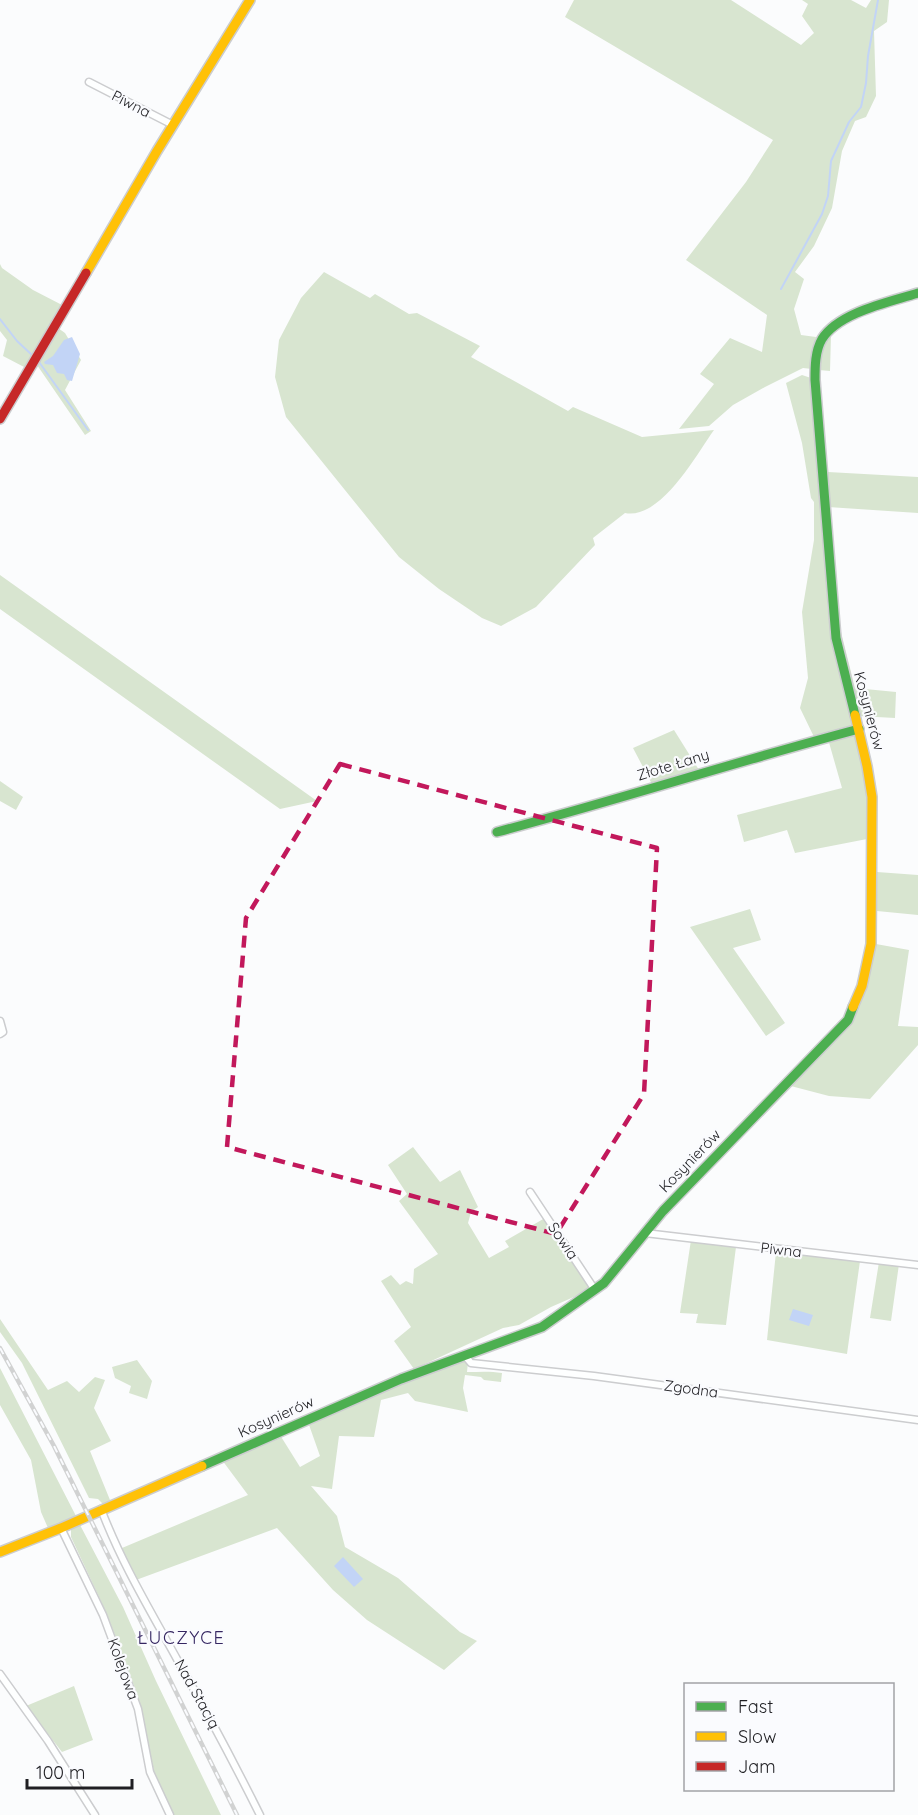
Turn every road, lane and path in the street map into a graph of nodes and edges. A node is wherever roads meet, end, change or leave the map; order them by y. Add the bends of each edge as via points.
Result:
1 (250, 0) edge
2 (89, 82) dead end
3 (173, 126) junction
4 (918, 292) edge
5 (0, 419) edge
6 (859, 729) junction
7 (497, 832) dead end
8 (0, 1022) edge
9 (0, 1034) edge
10 (530, 1192) dead end
11 (645, 1233) junction
12 (918, 1265) edge
13 (595, 1290) junction
14 (466, 1357) junction
15 (918, 1420) edge
16 (101, 1509) junction
17 (61, 1528) junction
18 (0, 1551) edge
19 (0, 1674) edge
20 (95, 1815) edge
21 (170, 1815) edge
22 (260, 1815) edge

1 - 3 street
2 - 3 street, Piwna
3 - 5 street
4 - 6 street, Kosynierów via 843,321 823,336 815,363 836,638
6 - 7 street, Złote Łany
6 - 11 street, Kosynierów via 872,797 872,944 862,986 848,1020
8 - 9 street
10 - 13 street, Sowia
11 - 12 street, Piwna
11 - 13 street, Kosynierów
13 - 14 street, Kosynierów via 542,1327
14 - 15 street, Zgodna via 471,1363
14 - 16 street, Kosynierów via 401,1379
16 - 17 street, Kosynierów
16 - 22 street, Nad Stacją via 138,1591 220,1735
17 - 18 street, Kosynierów
17 - 21 street, Kolejowa via 103,1615 138,1709 150,1772
19 - 20 street

